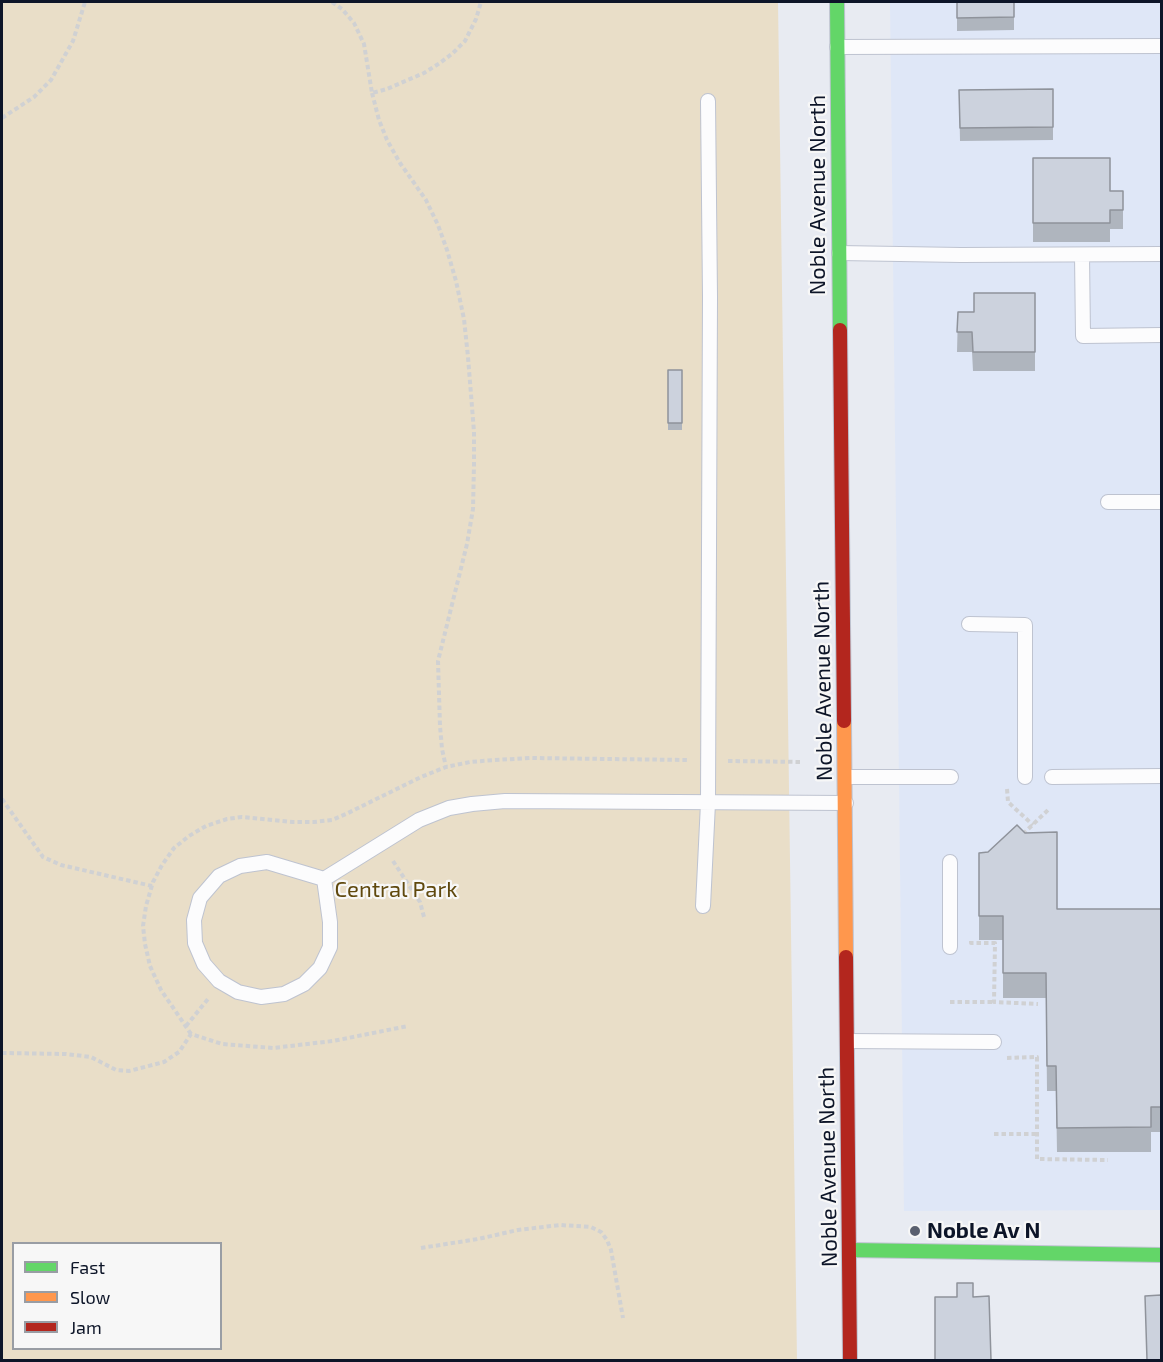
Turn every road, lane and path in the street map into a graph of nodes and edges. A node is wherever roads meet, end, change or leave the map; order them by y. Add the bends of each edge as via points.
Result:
1 (85, 2) edge
2 (332, 2) edge
3 (481, 2) edge
4 (837, 2) edge
5 (1161, 46) edge
6 (837, 47) junction
7 (372, 93) junction
8 (708, 101) dead end
9 (2, 118) edge
10 (839, 253) junction
11 (1161, 254) edge
12 (1082, 255) junction
13 (1161, 335) edge
14 (1108, 502) dead end
15 (1161, 502) edge
16 (969, 624) dead end
17 (446, 767) dead end
18 (1161, 776) edge
19 (845, 777) junction
20 (951, 777) dead end
21 (1025, 777) dead end
22 (1052, 777) dead end
23 (1007, 785) dead end
24 (2, 799) edge
25 (708, 803) junction
26 (846, 803) junction
27 (1048, 810) dead end
28 (1033, 825) junction
29 (1016, 841) edge
30 (381, 843) junction
31 (950, 862) dead end
32 (324, 879) junction
33 (152, 886) dead end
34 (703, 906) dead end
35 (424, 917) dead end
36 (971, 931) dead end
37 (950, 946) dead end
38 (221, 982) junction
39 (950, 1002) dead end
40 (994, 1002) junction
41 (1038, 1004) dead end
42 (186, 1026) dead end
43 (408, 1026) dead end
44 (847, 1041) junction
45 (994, 1041) dead end
46 (2, 1053) edge
47 (1005, 1058) dead end
48 (994, 1134) dead end
49 (1037, 1134) junction
50 (1108, 1160) dead end
51 (421, 1248) dead end
52 (850, 1250) junction
53 (1161, 1255) edge
54 (623, 1318) dead end
55 (850, 1360) edge

1 - 9 path via 73,41 51,80 34,97
2 - 7 path via 354,23 364,44
3 - 7 path via 465,41 453,53 424,73
4 - 6 street, Noble Avenue North
5 - 6 lane
6 - 10 street, Noble Avenue North
7 - 17 path via 387,140 438,225 456,281 468,357 474,432 473,509 438,661
8 - 25 lane
10 - 12 lane
10 - 19 street, Noble Avenue North
11 - 12 lane
12 - 13 lane via 1083,336
14 - 15 lane
16 - 21 lane via 1025,625
18 - 22 lane
19 - 20 lane
19 - 26 street, Noble Avenue North
23 - 28 path via 1008,802
24 - 33 path via 43,857 61,866
25 - 26 lane
25 - 30 lane via 472,804 422,818
25 - 34 lane
26 - 44 street, Noble Avenue North
27 - 28 path
28 - 29 path
30 - 32 lane
30 - 35 path via 420,902
31 - 37 lane
32 - 38 lane via 330,947 320,968 304,984 284,994 261,997 238,992
32 - 38 lane via 267,862 240,866 219,876 200,898 194,920 195,943 204,964
36 - 40 path via 971,943 995,943
38 - 42 path
39 - 40 path
40 - 41 path
43 - 46 path via 273,1048 222,1044 191,1034 180,1052 164,1062 129,1071 116,1070 91,1057
44 - 45 lane
44 - 52 street, Noble Avenue North
47 - 49 path via 1037,1057
48 - 49 path
49 - 50 path via 1037,1159
51 - 54 path via 518,1230 560,1225 591,1227 601,1232 611,1250
52 - 53 street
52 - 55 street, Noble Avenue North

